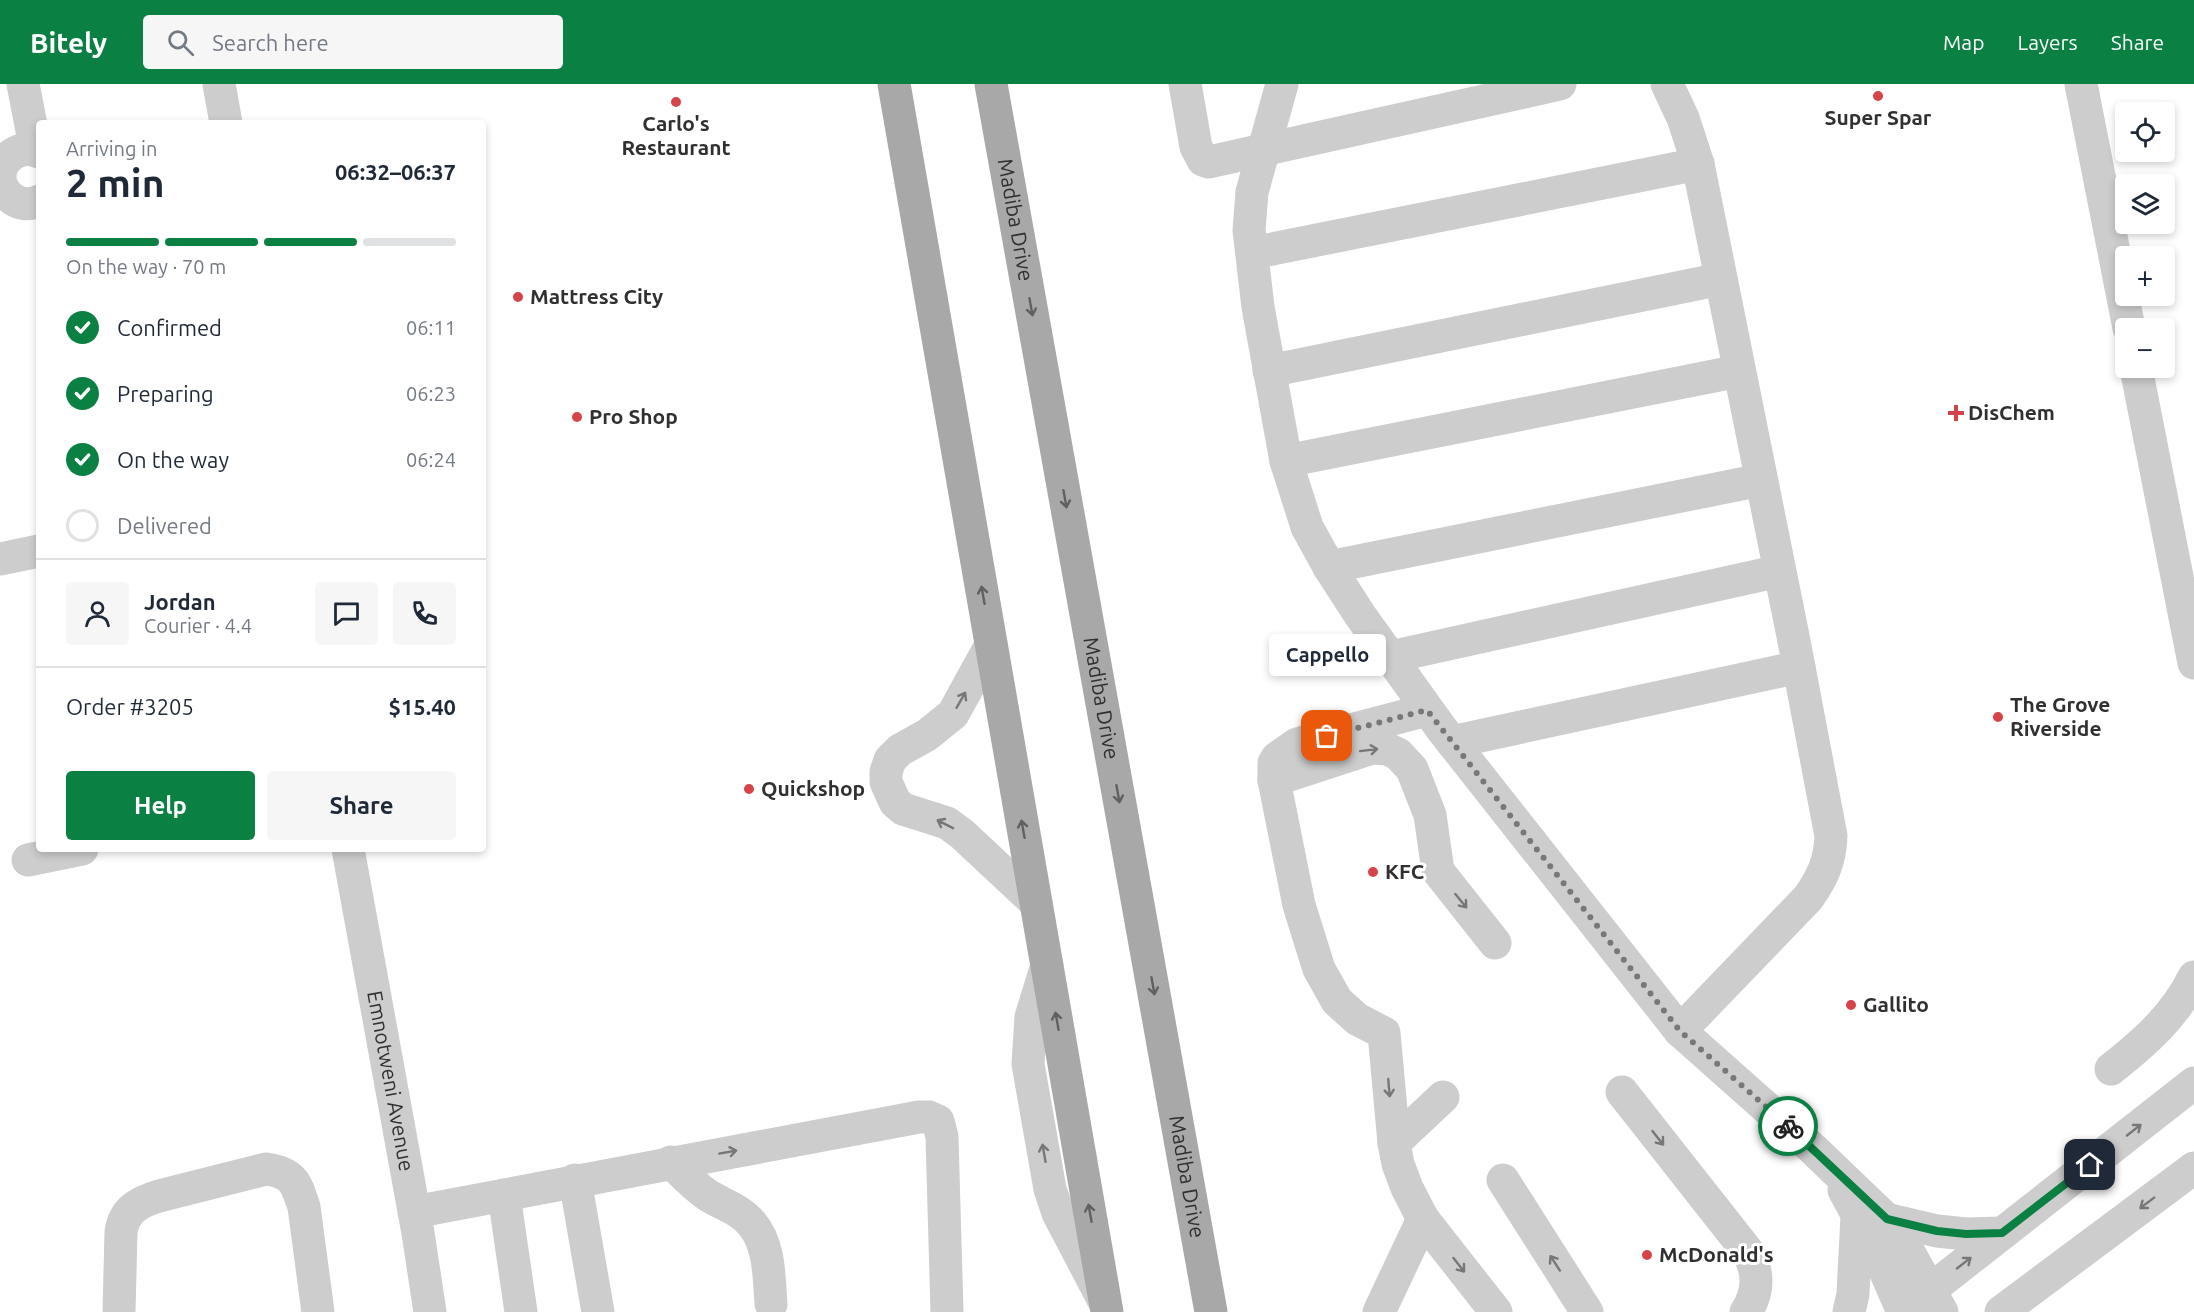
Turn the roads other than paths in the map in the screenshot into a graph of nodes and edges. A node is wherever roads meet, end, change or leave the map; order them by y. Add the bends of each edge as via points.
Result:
1 (23, 84) edge
2 (219, 84) edge
3 (894, 84) edge
4 (991, 84) edge
5 (1185, 84) edge
6 (1282, 84) edge
7 (1560, 84) edge
8 (1666, 84) edge
9 (2081, 84) edge
10 (225, 120) edge
11 (36, 146) edge
12 (36, 151) edge
13 (1262, 151) junction
14 (1698, 164) junction
15 (0, 178) edge
16 (36, 208) edge
17 (1252, 253) junction
18 (1721, 279) junction
19 (2126, 318) edge
20 (1269, 371) junction
21 (1739, 371) junction
22 (2138, 378) edge
23 (1286, 461) junction
24 (1761, 480) junction
25 (36, 552) edge
26 (0, 559) edge
27 (1329, 567) junction
28 (1779, 571) junction
29 (991, 645) junction
30 (1390, 657) junction
31 (2194, 663) edge
32 (1799, 667) junction
33 (1427, 710) junction
34 (1452, 742) junction
35 (1274, 780) junction
36 (67, 852) edge
37 (349, 852) edge
38 (28, 860) dead end
39 (1036, 903) junction
40 (1495, 943) dead end
41 (2194, 977) edge
42 (1680, 1031) junction
43 (2111, 1069) dead end
44 (2194, 1083) edge
45 (1622, 1092) dead end
46 (1443, 1097) dead end
47 (1394, 1143) junction
48 (671, 1162) junction
49 (2194, 1168) edge
50 (575, 1180) junction
51 (1503, 1180) dead end
52 (504, 1195) junction
53 (414, 1212) junction
54 (1872, 1217) junction
55 (1423, 1220) junction
56 (2002, 1233) junction
57 (1936, 1301) edge
58 (771, 1304) dead end
59 (1106, 1308) edge
60 (119, 1312) edge
61 (318, 1312) edge
62 (430, 1312) edge
63 (521, 1312) edge
64 (598, 1312) edge
65 (947, 1312) edge
66 (1211, 1312) edge
67 (1379, 1312) edge
68 (1496, 1312) edge
69 (1587, 1312) edge
70 (1746, 1312) edge
71 (1849, 1312) edge
72 (1902, 1312) edge
73 (2001, 1312) edge

1 - 11 street
2 - 10 street
29 -> 3 main road
4 -> 66 main road, Madiba Drive
5 - 13 street via 1196,147 1203,160
6 - 13 street
7 - 13 street
8 - 14 street via 1683,118
9 - 19 street
12 - 15 street via 19,151 10,156
13 - 17 street via 1252,192
14 - 17 street
14 - 18 street
15 - 16 street via 3,189 16,202
17 - 20 street
18 - 20 street
18 - 21 street
20 - 23 street
21 - 23 street
21 - 24 street
22 - 31 street
23 - 27 street via 1307,527
24 - 27 street
24 - 28 street
25 - 26 street
27 - 30 street
28 - 30 street
28 - 32 street
39 -> 29 main road
39 -> 29 street via 962,834 947,824 903,809 895,802 886,782 890,760 953,714
30 - 33 street
32 - 34 street
32 - 42 street via 1831,836 1830,856 1808,898
33 - 34 street
33 - 35 street via 1297,744 1274,763
34 - 42 street
35 -> 40 street via 1372,748 1398,754 1412,769 1424,796 1434,833 1438,871
35 -> 47 street via 1299,905 1319,969 1337,1001 1357,1019 1384,1033
36 - 38 street
37 - 53 street, Emnotweni Avenue
59 -> 39 main road
41 - 43 street via 2179,1003 2148,1040
42 - 54 street via 1813,1149
56 -> 44 street
45 -> 70 street via 1748,1252 1757,1285
46 - 47 street
47 - 55 street via 1401,1172
48 - 50 street
48 - 58 street via 699,1189 753,1224 765,1253
48 -> 65 street via 919,1117 935,1118 941,1130
49 -> 73 street
50 - 52 street
50 - 64 street
69 -> 51 street
52 - 53 street
52 - 63 street
53 - 62 street, Emnotweni Avenue
54 - 56 street via 1937,1231
54 - 57 street via 1901,1238
54 - 71 street
54 - 72 street via 1876,1250
55 - 67 street
55 -> 68 street
57 -> 56 street
57 - 72 street
60 - 61 street via 121,1232 128,1212 142,1201 266,1169 289,1175 299,1191

